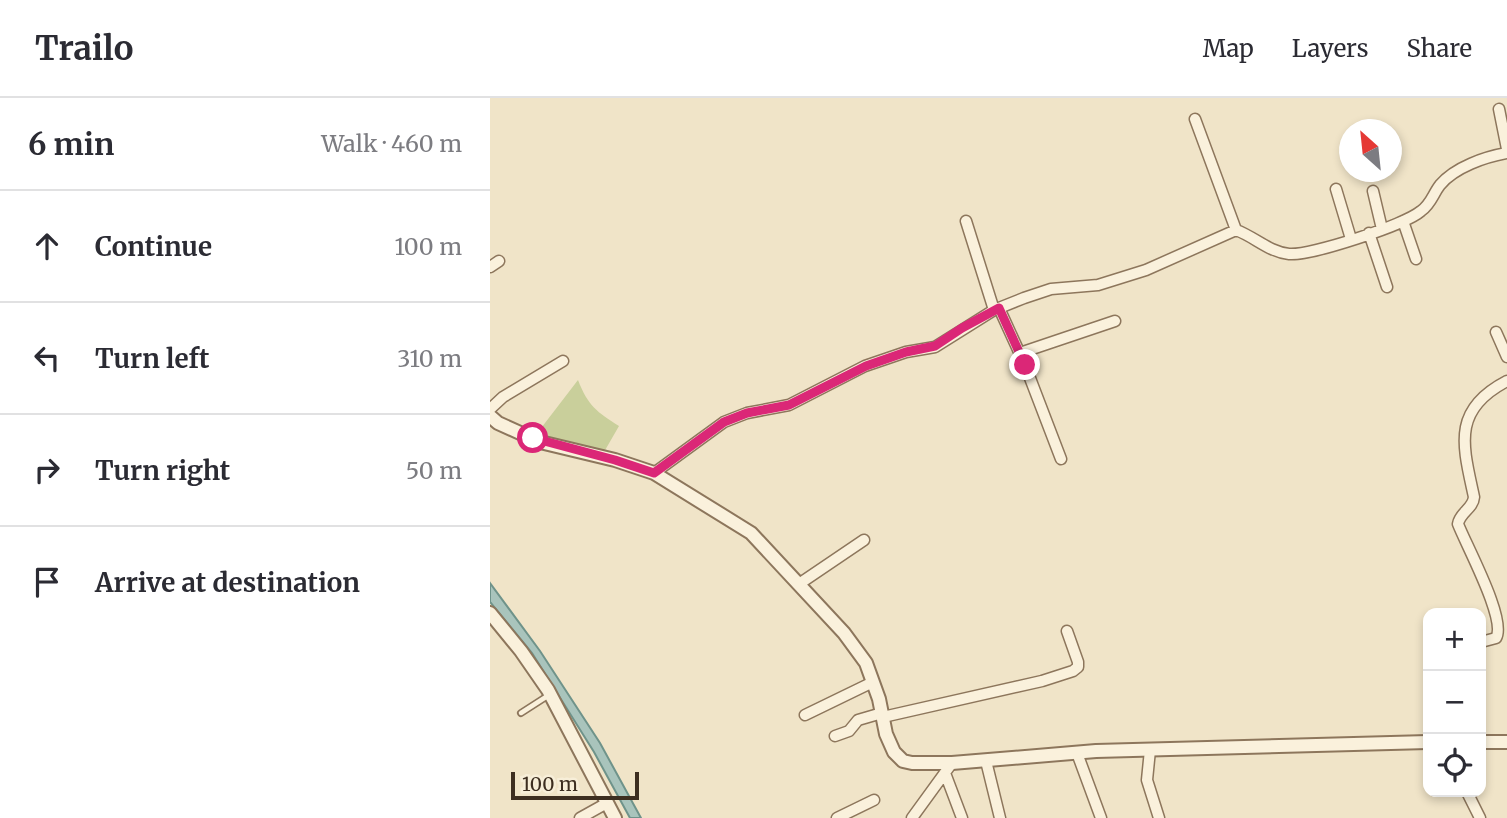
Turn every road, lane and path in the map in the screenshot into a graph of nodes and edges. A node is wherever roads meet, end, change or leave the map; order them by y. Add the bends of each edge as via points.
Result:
1 (1499, 109) dead end
2 (1195, 119) dead end
3 (1507, 151) edge
4 (1336, 189) dead end
5 (1373, 191) dead end
6 (966, 221) dead end
7 (1403, 221) junction
8 (1382, 229) junction
9 (1236, 230) junction
10 (1369, 233) junction
11 (1351, 239) junction
12 (1416, 260) dead end
13 (1387, 287) dead end
14 (997, 309) junction
15 (1115, 321) dead end
16 (1496, 332) dead end
17 (1020, 353) junction
18 (1507, 357) edge
19 (564, 361) dead end
20 (1507, 381) edge
21 (490, 409) edge
22 (490, 416) edge
23 (1061, 458) dead end
24 (654, 473) junction
25 (864, 540) dead end
26 (799, 584) junction
27 (490, 613) edge
28 (1067, 631) dead end
29 (1486, 641) edge
30 (873, 682) junction
31 (550, 695) junction
32 (521, 713) dead end
33 (805, 715) dead end
34 (882, 715) junction
35 (835, 736) dead end
36 (1423, 742) edge
37 (1486, 742) edge
38 (1507, 742) edge
39 (1150, 750) junction
40 (1077, 753) junction
41 (986, 761) junction
42 (948, 768) junction
43 (1470, 797) edge
44 (874, 800) dead end
45 (607, 803) junction
46 (580, 818) edge
47 (615, 818) edge
48 (837, 818) edge
49 (912, 818) edge
50 (962, 818) edge
51 (1000, 818) edge
52 (1101, 818) edge
53 (1159, 818) edge
54 (1480, 818) edge

1 - 3 street
2 - 9 street
3 - 7 street via 1453,174 1425,208
4 - 11 street
5 - 8 street
6 - 14 street
7 - 8 street
7 - 12 street
8 - 10 street
9 - 11 street via 1268,248 1292,254
9 - 14 street via 1146,270 1098,285 1051,289
10 - 11 street
10 - 13 street
14 - 17 street
14 - 24 street via 935,346 866,366 789,405 724,422
15 - 17 street
16 - 18 street
17 - 23 street
19 - 21 street
20 - 29 street via 1478,401 1463,445 1474,502 1458,524 1491,596 1500,628 1496,638
22 - 24 street via 540,442
24 - 26 street via 751,533
25 - 26 street
26 - 30 street via 857,650
27 - 31 street
28 - 34 street via 1078,666 1073,671
30 - 33 street
30 - 34 street
31 - 32 lane
31 - 45 street
34 - 35 street via 858,720 849,731
34 - 42 street via 894,751 903,761
36 - 39 street
37 - 38 street
39 - 40 street
39 - 53 street via 1147,780
40 - 41 street
40 - 52 street
41 - 42 street
41 - 51 street
42 - 49 street
42 - 50 street
43 - 54 street
44 - 48 street
45 - 46 street
45 - 47 street

